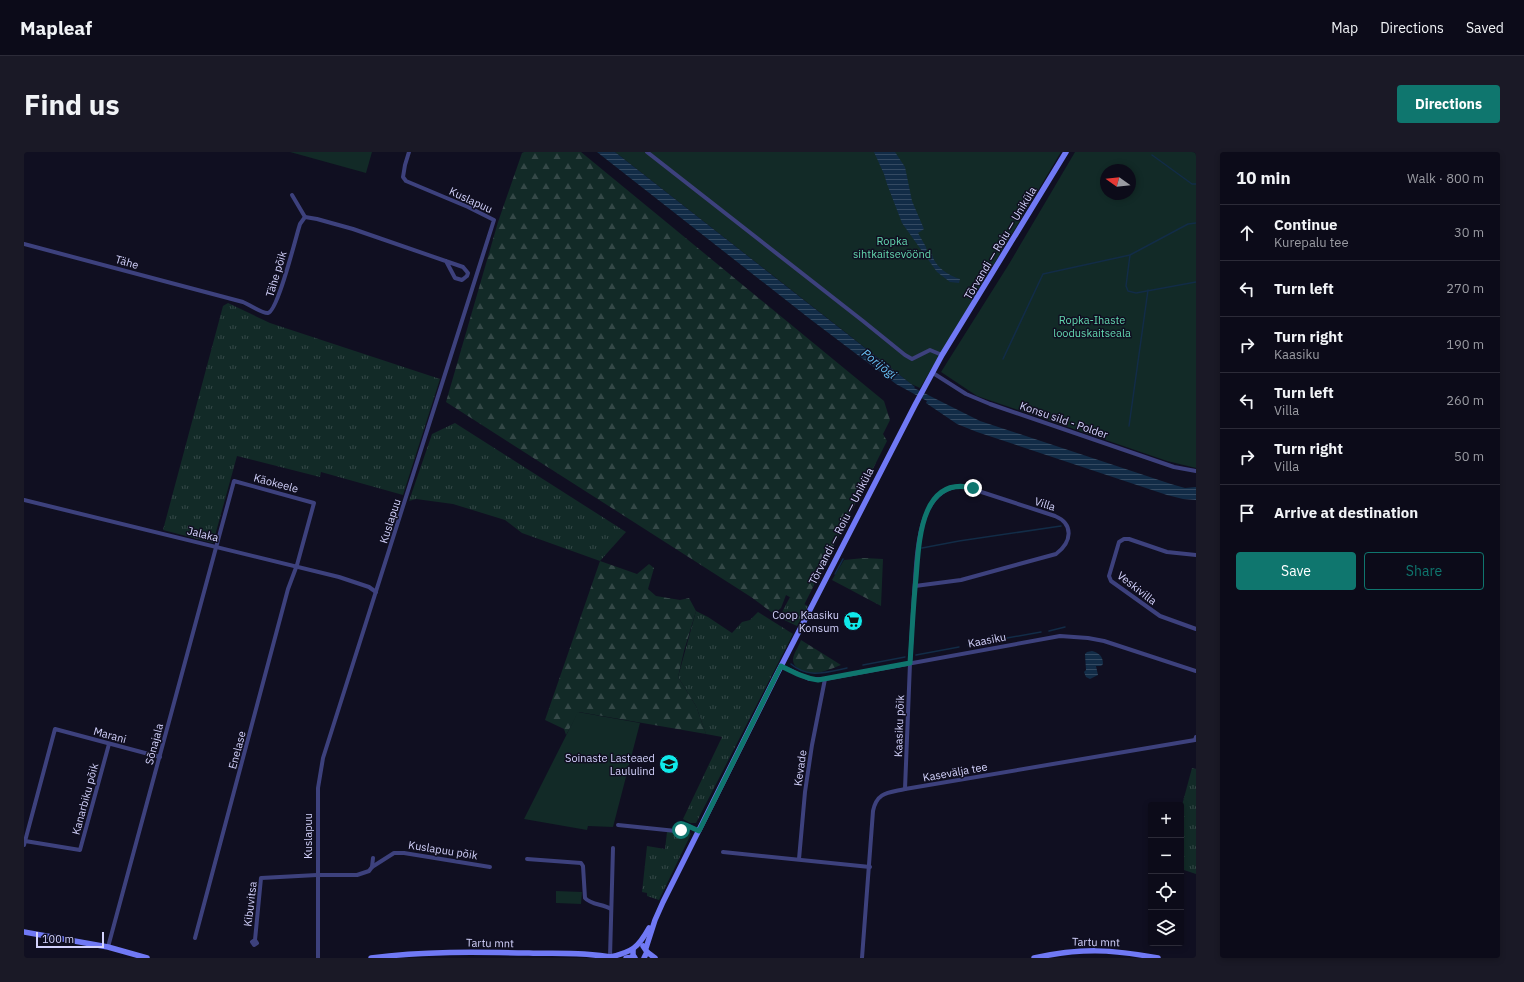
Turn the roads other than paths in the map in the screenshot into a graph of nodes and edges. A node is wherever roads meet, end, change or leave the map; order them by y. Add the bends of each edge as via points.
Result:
1 (409, 152) edge
2 (647, 152) edge
3 (1066, 152) edge
4 (292, 195) dead end
5 (305, 217) junction
6 (24, 244) edge
7 (446, 261) junction
8 (224, 298) joint
9 (942, 355) junction
10 (933, 373) junction
11 (1196, 471) edge
12 (24, 500) edge
13 (217, 546) junction
14 (1196, 555) edge
15 (297, 566) junction
16 (915, 586) junction
17 (376, 592) junction
18 (1196, 629) edge
19 (910, 663) junction
20 (781, 666) junction
21 (1196, 672) edge
22 (824, 679) junction
23 (1196, 738) edge
24 (109, 744) junction
25 (160, 757) junction
26 (905, 789) junction
27 (618, 824) dead end
28 (699, 831) junction
29 (25, 843) edge
30 (613, 848) dead end
31 (723, 852) dead end
32 (373, 858) dead end
33 (527, 859) dead end
34 (799, 859) junction
35 (372, 866) junction
36 (490, 867) dead end
37 (870, 867) junction
38 (317, 875) junction
39 (611, 909) junction
40 (654, 920) junction
41 (24, 932) edge
42 (195, 938) dead end
43 (255, 940) dead end
44 (637, 945) junction
45 (108, 947) junction
46 (633, 950) junction
47 (646, 950) junction
48 (635, 957) edge
49 (148, 958) edge
50 (318, 958) edge
51 (371, 958) edge
52 (612, 958) edge
53 (626, 958) edge
54 (644, 958) edge
55 (655, 958) edge
56 (862, 958) edge
57 (1034, 958) edge
58 (1158, 958) edge

1 - 17 street, Kuslapuu via 403,173 406,181 494,220
2 - 9 street via 863,320 905,356 912,359 930,350
3 - 9 street, Tõrvandi — Roiu — Uniküla
4 - 5 street
5 - 7 street via 353,229
5 - 8 street, Tähe põik via 300,224 279,298 272,311 264,312 243,302
6 - 8 street, Tähe
7 - 7 street via 455,278 462,280 467,276 468,273 463,267
9 - 10 street, Tõrvandi — Roiu — Uniküla
10 - 11 street, Konsu sild - Polder via 966,394 990,404 1174,467
10 - 20 street, Tõrvandi — Roiu — Uniküla via 914,405
12 - 13 street, Jalaka
13 - 15 street, Jalaka
13 - 15 street, Käokeele via 234,481 314,503
13 - 25 street, Sõnajala
14 - 18 street, Veskivilla via 1167,552 1124,539 1119,542 1109,576 1160,616
15 - 17 street, Jalaka via 357,582
15 - 42 street, Enelase via 288,589
16 - 16 street, Villa via 923,523 933,502 947,489 963,486 1066,522 1068,535 1064,547 1056,554 962,580
16 - 19 street, Villa
17 - 38 street, Kuslapuu via 323,758 318,788
19 - 21 street, Kaasiku via 1060,636 1109,642
19 - 22 street, Kaasiku
19 - 26 street, Kaasiku põik
20 - 22 street, Kaasiku via 809,679
20 - 28 street, Tõrvandi — Roiu — Uniküla
22 - 34 street, Kevade via 805,792
23 - 26 street, Kasevälja tee
24 - 25 street, Marani
24 - 29 street, Kanarbiku põik via 80,850
24 - 29 street, Marani via 56,729
25 - 45 street, Sõnajala
26 - 37 street, Kasevälja tee via 883,794 876,802 873,811
27 - 28 street via 676,831 686,825
28 - 40 street, Tõrvandi — Roiu — Uniküla
30 - 39 street
31 - 34 street
32 - 35 street
33 - 39 street via 581,863 585,898 589,902
34 - 37 street
35 - 36 street, Kuslapuu põik via 394,854 404,853
35 - 38 street, Kuslapuu põik via 369,871 357,875
37 - 56 street, Kasevälja tee
38 - 43 street, Kibuvitsa via 261,878
38 - 50 street, Kuslapuu
39 - 52 street
40 - 44 street, Tõrvandi — Roiu — Uniküla
40 - 47 street, Tõrvandi — Roiu — Uniküla
41 - 45 street
44 - 46 street, Tõrvandi — Roiu — Uniküla
44 - 47 street via 642,945
45 - 49 street
46 - 48 street
46 - 52 street, Tartu mnt
47 - 54 street, Tõrvandi — Roiu — Uniküla
47 - 55 street
48 - 53 street
51 - 52 street, Tartu mnt via 442,952 561,954
57 - 58 street, Tartu mnt via 1069,951 1092,950

